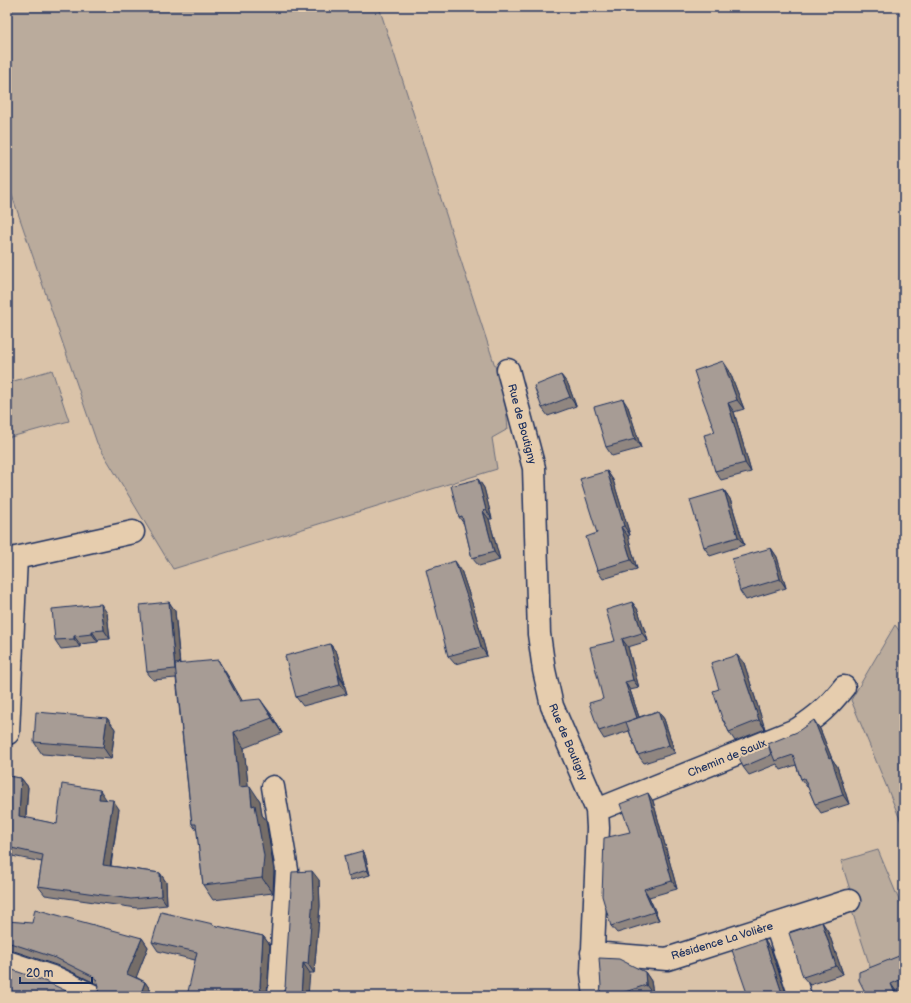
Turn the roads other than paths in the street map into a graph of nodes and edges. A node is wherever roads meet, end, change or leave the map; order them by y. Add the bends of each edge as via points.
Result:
1 (508, 370) dead end
2 (133, 532) dead end
3 (11, 559) edge
4 (844, 686) dead end
5 (8, 733) dead end
6 (272, 787) dead end
7 (597, 810) junction
8 (849, 901) dead end
9 (776, 925) junction
10 (592, 952) junction
11 (7, 962) edge
12 (93, 996) edge
13 (279, 996) edge
14 (595, 996) edge
15 (800, 996) edge

1 - 7 street, Rue de Boutigny via 534,468 539,634 544,670 552,706
2 - 3 street
3 - 5 street
4 - 7 street, Chemin de Saulx via 818,716 798,729
6 - 13 street via 287,870
7 - 10 street, Rue de Boutigny
8 - 9 street, Résidence La Volière
9 - 10 street, Résidence La Volière via 667,959
9 - 15 street
10 - 14 street, Rue de Boutigny
11 - 12 street via 58,979

